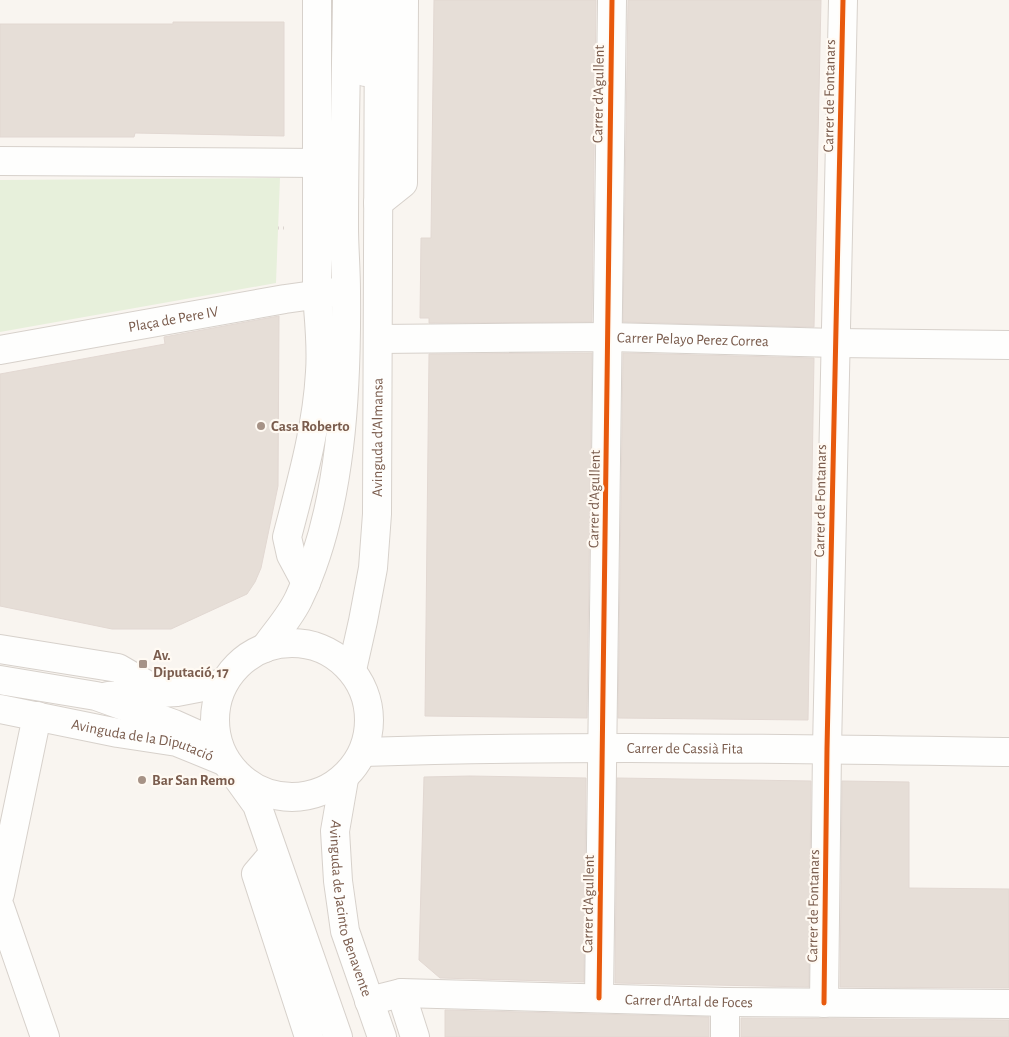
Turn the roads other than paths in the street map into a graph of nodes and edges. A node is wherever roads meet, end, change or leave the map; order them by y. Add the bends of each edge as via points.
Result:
1 (317, 0) edge
2 (347, 0) edge
3 (353, 0) edge
4 (379, 0) edge
5 (404, 0) edge
6 (612, 0) edge
7 (843, 0) edge
8 (0, 161) edge
9 (318, 163) junction
10 (377, 176) junction
11 (378, 203) junction
12 (346, 290) junction
13 (317, 295) junction
14 (320, 337) junction
15 (609, 337) junction
16 (378, 339) junction
17 (836, 343) junction
18 (1009, 345) edge
19 (0, 350) edge
20 (306, 583) junction
21 (265, 648) junction
22 (0, 649) edge
23 (352, 670) junction
24 (0, 680) edge
25 (224, 683) junction
26 (161, 693) junction
27 (96, 696) junction
28 (0, 709) edge
29 (37, 716) junction
30 (602, 749) junction
31 (827, 749) junction
32 (363, 752) junction
33 (1009, 752) edge
34 (226, 762) junction
35 (344, 779) junction
36 (273, 854) junction
37 (0, 894) edge
38 (0, 907) edge
39 (401, 993) junction
40 (599, 998) junction
41 (369, 1001) junction
42 (726, 1002) junction
43 (824, 1003) junction
44 (1009, 1004) edge
45 (45, 1037) edge
46 (309, 1037) edge
47 (338, 1037) edge
48 (382, 1037) edge
49 (415, 1037) edge
50 (725, 1037) edge

1 - 9 street
2 - 12 street
3 - 10 street via 365,12 365,144
4 - 10 street, Avinguda d'Almansa
5 - 11 street via 403,183
6 - 15 street, Carrer d'Agullent
7 - 17 street, Carrer de Fontanars
8 - 9 street
9 - 13 street
10 - 11 street, Avinguda d'Almansa
11 - 16 street, Avinguda d'Almansa
12 - 13 street, Plaça de Pere IV
12 - 14 street
12 - 20 street via 341,433 326,518
13 - 14 street
13 - 19 street, Plaça de Pere IV
14 - 20 street via 315,419 287,537 291,555
15 - 16 street, Carrer Pelayo Perez Correa
15 - 17 street, Carrer Pelayo Perez Correa
15 - 30 street, Carrer d'Agullent
16 - 23 street, Avinguda d'Almansa via 377,514 373,568
17 - 18 street, Carrer Pelayo Perez Correa
17 - 31 street, Carrer de Fontanars
20 - 21 street via 299,600
21 - 23 street via 288,642 311,645 333,654
21 - 25 street via 248,656
22 - 26 street via 118,668
23 - 32 street via 363,688 369,710 369,731
24 - 27 street, Avinguda de la Diputació
25 - 26 street, Avinguda de la Diputació
25 - 34 street via 216,702 214,723 217,743
26 - 27 street, Avinguda de la Diputació
27 - 34 street, Avinguda de la Diputació via 203,737
28 - 29 street, Avinguda de la Diputació
29 - 34 street, Avinguda de la Diputació via 177,742
29 - 37 street
30 - 31 street, Carrer de Cassià Fita
30 - 32 street, Carrer de Cassià Fita
30 - 40 street, Carrer d'Agullent
31 - 33 street, Carrer de Cassià Fita
31 - 43 street, Carrer de Fontanars
32 - 35 street
34 - 35 street via 244,782 268,795 294,798 320,793
34 - 36 street via 257,805
35 - 41 street, Avinguda de Jacinto Benavente via 335,831 338,881 345,931
36 - 46 street via 256,874
36 - 47 street
38 - 45 street
39 - 40 street, Carrer d'Artal de Foces
39 - 41 street, Carrer d'Artal de Foces
39 - 49 street, Avinguda de Jacinto Benavente
40 - 42 street, Carrer d'Artal de Foces
41 - 48 street, Avinguda de Jacinto Benavente
42 - 43 street, Carrer d'Artal de Foces
42 - 50 street
43 - 44 street, Carrer d'Artal de Foces

